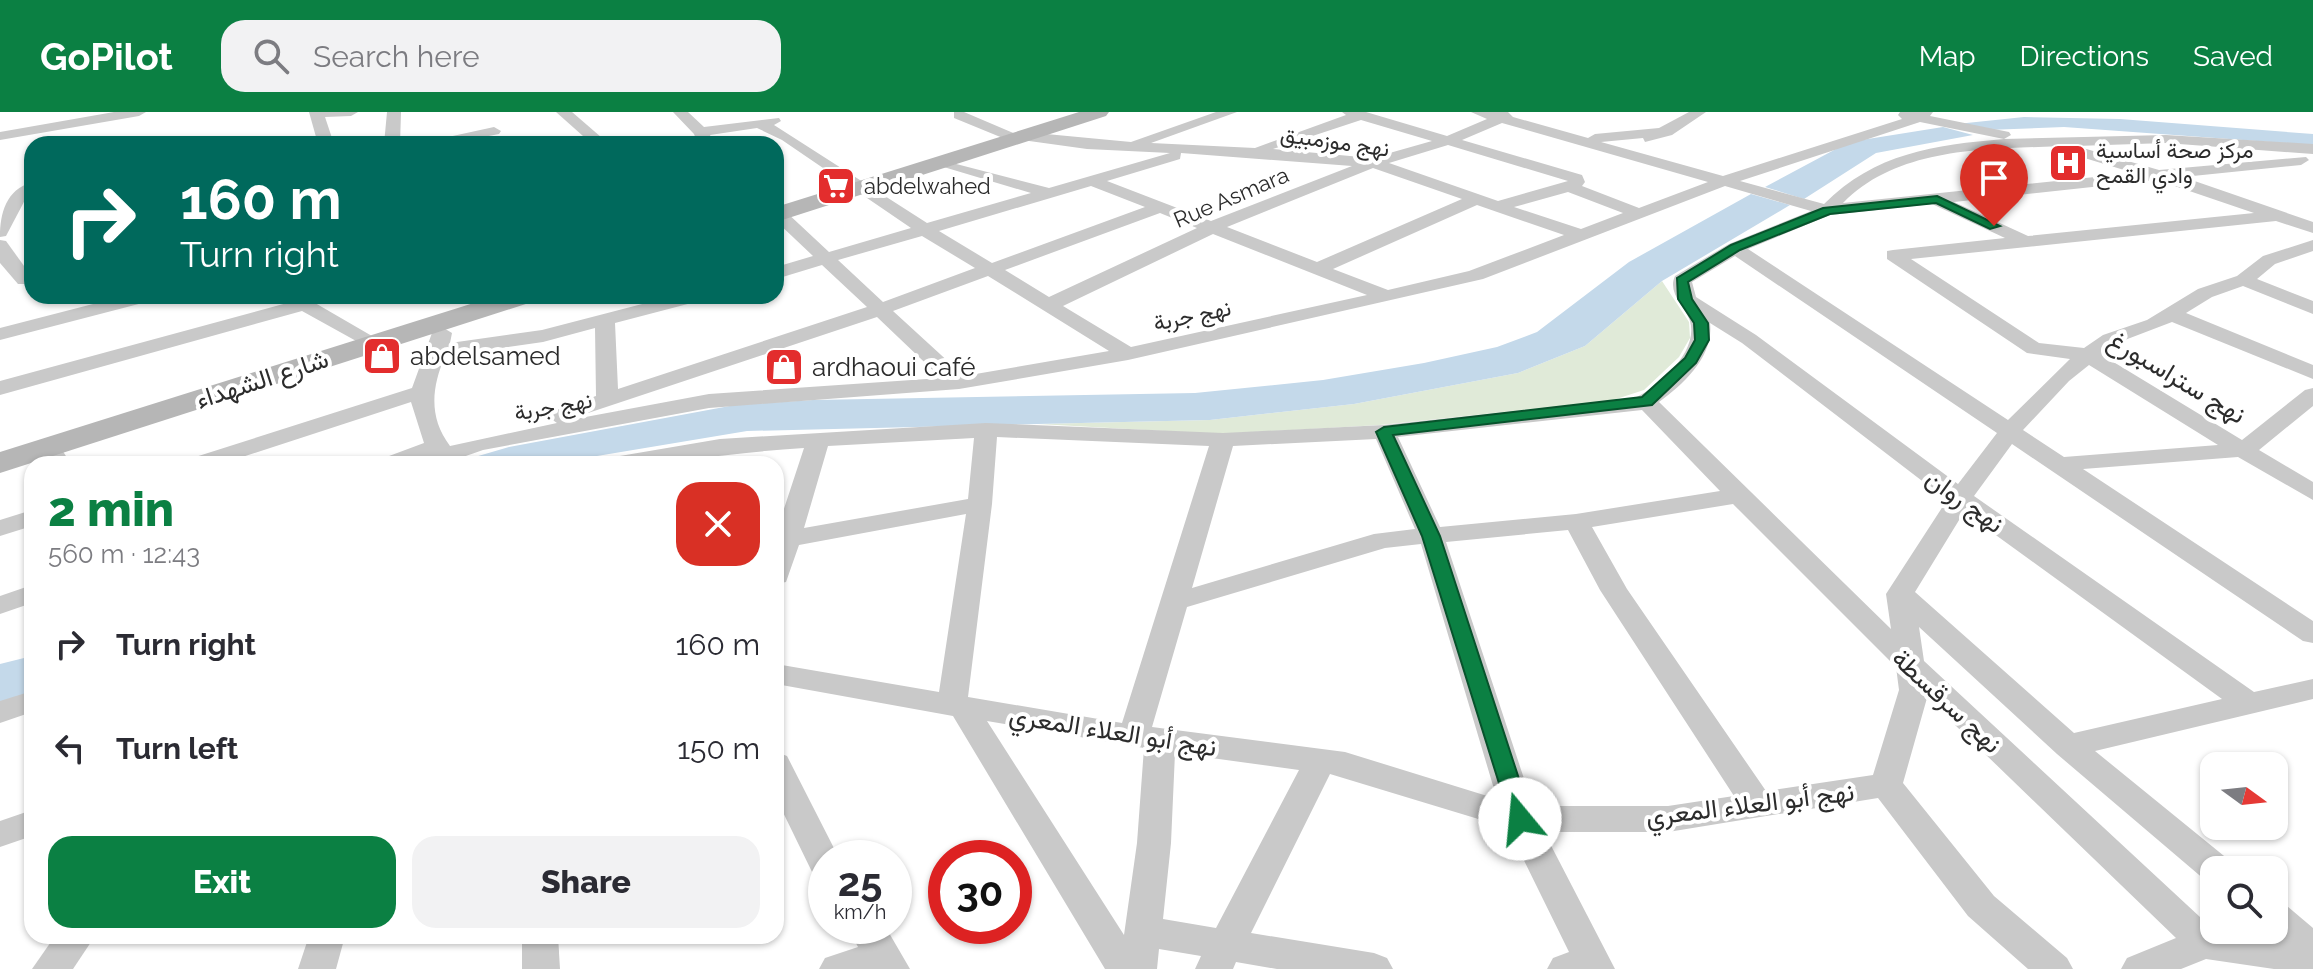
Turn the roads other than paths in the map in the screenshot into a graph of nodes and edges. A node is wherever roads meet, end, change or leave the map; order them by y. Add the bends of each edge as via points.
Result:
1 (139, 112) edge
2 (351, 112) edge
3 (394, 112) edge
4 (563, 112) edge
5 (680, 112) edge
6 (1099, 112) edge
7 (1230, 112) edge
8 (1478, 112) edge
9 (1526, 112) edge
10 (1699, 112) edge
11 (1889, 112) edge
12 (316, 113) edge
13 (960, 113) edge
14 (1355, 113) edge
15 (489, 115) dead end
16 (785, 117) dead end
17 (1499, 117) junction
18 (1929, 118) edge
19 (760, 124) junction
20 (1667, 132) junction
21 (0, 136) edge
22 (323, 136) edge
23 (392, 136) edge
24 (494, 136) edge
25 (592, 136) edge
26 (702, 136) edge
27 (712, 136) edge
28 (780, 136) edge
29 (1020, 137) junction
30 (784, 138) edge
31 (1577, 139) junction
32 (1450, 140) junction
33 (2045, 142) junction
34 (1125, 147) junction
35 (2313, 149) edge
36 (1190, 151) junction
37 (1621, 151) junction
38 (1251, 152) junction
39 (2313, 159) edge
40 (942, 162) junction
41 (1373, 163) junction
42 (2165, 177) junction
43 (1093, 181) junction
44 (1727, 181) junction
45 (1853, 184) junction
46 (866, 187) junction
47 (1569, 187) junction
48 (24, 192) edge
49 (1049, 193) junction
50 (1477, 199) junction
51 (1937, 200) junction
52 (1907, 203) junction
53 (1497, 206) junction
54 (784, 208) edge
55 (1159, 208) junction
56 (1827, 210) junction
57 (784, 212) edge
58 (1638, 213) junction
59 (2281, 215) junction
60 (1213, 227) junction
61 (2313, 228) edge
62 (924, 229) junction
63 (0, 232) edge
64 (1580, 235) junction
65 (2022, 239) junction
66 (0, 245) edge
67 (2313, 245) edge
68 (1735, 248) junction
69 (827, 258) junction
70 (990, 268) junction
71 (1319, 268) junction
72 (784, 271) edge
73 (24, 275) edge
74 (24, 280) edge
75 (2244, 280) junction
76 (0, 286) edge
77 (1386, 296) junction
78 (1685, 299) junction
79 (116, 304) edge
80 (282, 304) edge
81 (302, 304) edge
82 (484, 304) edge
83 (668, 304) edge
84 (1049, 305) junction
85 (2313, 308) edge
86 (878, 310) junction
87 (2173, 315) junction
88 (605, 322) junction
89 (0, 334) edge
90 (441, 336) junction
91 (374, 343) junction
92 (1128, 354) junction
93 (2087, 355) junction
94 (2313, 373) edge
95 (959, 383) junction
96 (0, 388) edge
97 (421, 392) junction
98 (2313, 395) edge
99 (607, 398) junction
100 (1646, 401) junction
101 (986, 430) junction
102 (2011, 430) junction
103 (1384, 432) junction
104 (818, 440) junction
105 (1223, 440) junction
106 (479, 444) junction
107 (2244, 450) junction
108 (446, 455) edge
109 (54, 456) edge
110 (222, 456) edge
111 (661, 456) edge
112 (24, 460) edge
113 (0, 463) edge
114 (2061, 464) junction
115 (2313, 493) edge
116 (1737, 496) junction
117 (1960, 498) junction
118 (980, 504) junction
119 (24, 520) edge
120 (1576, 522) junction
121 (0, 528) edge
122 (784, 534) edge
123 (1431, 536) junction
124 (784, 540) edge
125 (1900, 594) junction
126 (24, 597) edge
127 (1174, 602) junction
128 (0, 605) edge
129 (2313, 634) edge
130 (1912, 668) junction
131 (784, 675) edge
132 (2313, 689) edge
133 (2247, 702) junction
134 (24, 704) edge
135 (958, 707) junction
136 (0, 712) edge
137 (1147, 737) junction
138 (2068, 746) junction
139 (1320, 761) junction
140 (784, 780) edge
141 (1886, 785) junction
142 (1758, 806) junction
143 (1520, 819) junction
144 (24, 826) edge
145 (0, 834) edge
146 (813, 840) edge
147 (2200, 856) edge
148 (2288, 929) edge
149 (1141, 931) junction
150 (2200, 938) edge
151 (71, 944) edge
152 (325, 944) edge
153 (540, 944) edge
154 (2202, 944) edge
155 (2212, 944) edge
156 (880, 950) edge
157 (2313, 950) edge
158 (1219, 956) edge
159 (2313, 959) edge
160 (1584, 967) edge
161 (51, 969) edge
162 (317, 969) edge
163 (541, 969) edge
164 (838, 969) edge
165 (1125, 969) edge
166 (1138, 969) edge
167 (1374, 969) edge
168 (2054, 969) edge
169 (2140, 969) edge

1 - 21 street
2 - 12 street
3 - 23 street
4 - 25 street
5 - 26 street
6 - 29 main road
7 - 34 street
8 - 17 street
9 - 17 street, Rue Asmara
10 - 20 street
11 - 18 street
12 - 22 street
13 - 29 street, نهج موزمبيق
14 - 32 street
14 - 38 street
15 - 24 street
16 - 19 street
17 - 31 street
17 - 32 street, Rue Asmara
18 - 33 street
18 - 44 street, نهج جربة
19 - 27 street
19 - 28 street
20 - 31 street
20 - 37 street
29 - 34 street, نهج موزمبيق
29 - 40 main road
30 - 46 street
31 - 37 street
32 - 41 street, Rue Asmara
32 - 47 street via 1571,174 1577,182
33 - 35 street via 2166,139
33 - 42 street
33 - 45 street via 1932,153 1898,161
34 - 36 street, نهج موزمبيق
36 - 38 street, نهج موزمبيق
36 - 43 street
37 - 44 street
38 - 41 street, نهج موزمبيق
39 - 42 street
40 - 46 main road
40 - 49 street
41 - 50 street, نهج موزمبيق
41 - 60 street, Rue Asmara
42 - 51 street
42 - 59 street
43 - 49 street
43 - 55 street
44 - 56 street
44 - 58 street, نهج جربة
45 - 52 street
45 - 56 street
46 - 54 main road
46 - 62 street
47 - 53 street
47 - 58 street
48 - 63 street
49 - 62 street
50 - 53 street, نهج موزمبيق
50 - 71 street
51 - 52 street
51 - 65 street
52 - 56 street
53 - 64 street, نهج موزمبيق
55 - 60 street
55 - 70 street
56 - 68 street
57 - 69 street
58 - 64 street, نهج جربة
59 - 61 street
59 - 65 street
60 - 71 street
60 - 84 street, Rue Asmara
62 - 69 street
62 - 70 street
64 - 77 street, نهج جربة via 1476,275
65 - 93 street, نهج ستراسبورغ via 1893,255 2034,349
66 - 73 street
67 - 75 street via 2269,260
68 - 78 street via 1682,280
68 - 102 street
69 - 72 street
69 - 86 street
70 - 84 street
70 - 86 street
71 - 77 street
74 - 76 street
75 - 85 street
75 - 87 street via 2205,293
77 - 92 street, نهج جربة
78 - 100 street via 1701,323 1702,340 1691,360
78 - 117 street, نهج روان via 1749,339
79 - 89 street
80 - 96 street
81 - 91 street
82 - 90 main road, شارع الشهداء
83 - 88 street
84 - 92 street
86 - 95 street
86 - 99 street
87 - 93 street via 2110,339
87 - 94 street
88 - 90 street via 517,341
88 - 99 street
90 - 91 main road, شارع الشهداء
90 - 97 street
91 - 109 main road, شارع الشهداء
92 - 95 street, نهج جربة
93 - 102 street
93 - 107 street, نهج ستراسبورغ
95 - 106 street, نهج جربة via 709,401
97 - 108 street
97 - 110 street
98 - 107 street
99 - 106 street
100 - 103 street
100 - 116 street, نهج سرقسطة
101 - 104 street
101 - 105 street
101 - 118 street
102 - 114 street
102 - 117 street
103 - 105 street
103 - 123 street
104 - 111 street
104 - 122 street
105 - 127 street
106 - 108 street, نهج جربة
107 - 114 street
107 - 115 street, نهج ستراسبورغ
112 - 113 main road, شارع الشهداء
114 - 129 street
116 - 120 street
116 - 130 street, نهج سرقسطة
117 - 125 street
117 - 133 street, نهج روان
118 - 124 street
118 - 135 street
119 - 121 street
120 - 123 street
120 - 142 street via 1614,590
123 - 127 street via 1383,540
123 - 143 street
125 - 130 street, نهج أبو العلاء المعري
125 - 138 street
126 - 128 street
127 - 137 street
130 - 141 street, نهج أبو العلاء المعري via 1914,690
130 - 150 street, نهج سرقسطة
131 - 135 street, نهج أبو العلاء المعري
132 - 133 street
133 - 138 street
134 - 136 street
135 - 137 street, نهج أبو العلاء المعري
135 - 165 street
137 - 139 street, نهج أبو العلاء المعري
137 - 149 street via 1154,843
138 - 147 street
139 - 143 street, نهج أبو العلاء المعري via 1345,764
139 - 158 street
140 - 146 street
141 - 142 street, نهج أبو العلاء المعري
141 - 168 street via 1981,906
142 - 143 street, نهج أبو العلاء المعري via 1668,819
143 - 160 street
144 - 145 street
148 - 157 street
149 - 158 street
149 - 166 street
151 - 161 street
152 - 162 street
153 - 163 street
154 - 169 street
155 - 159 street
156 - 164 street
158 - 167 street

